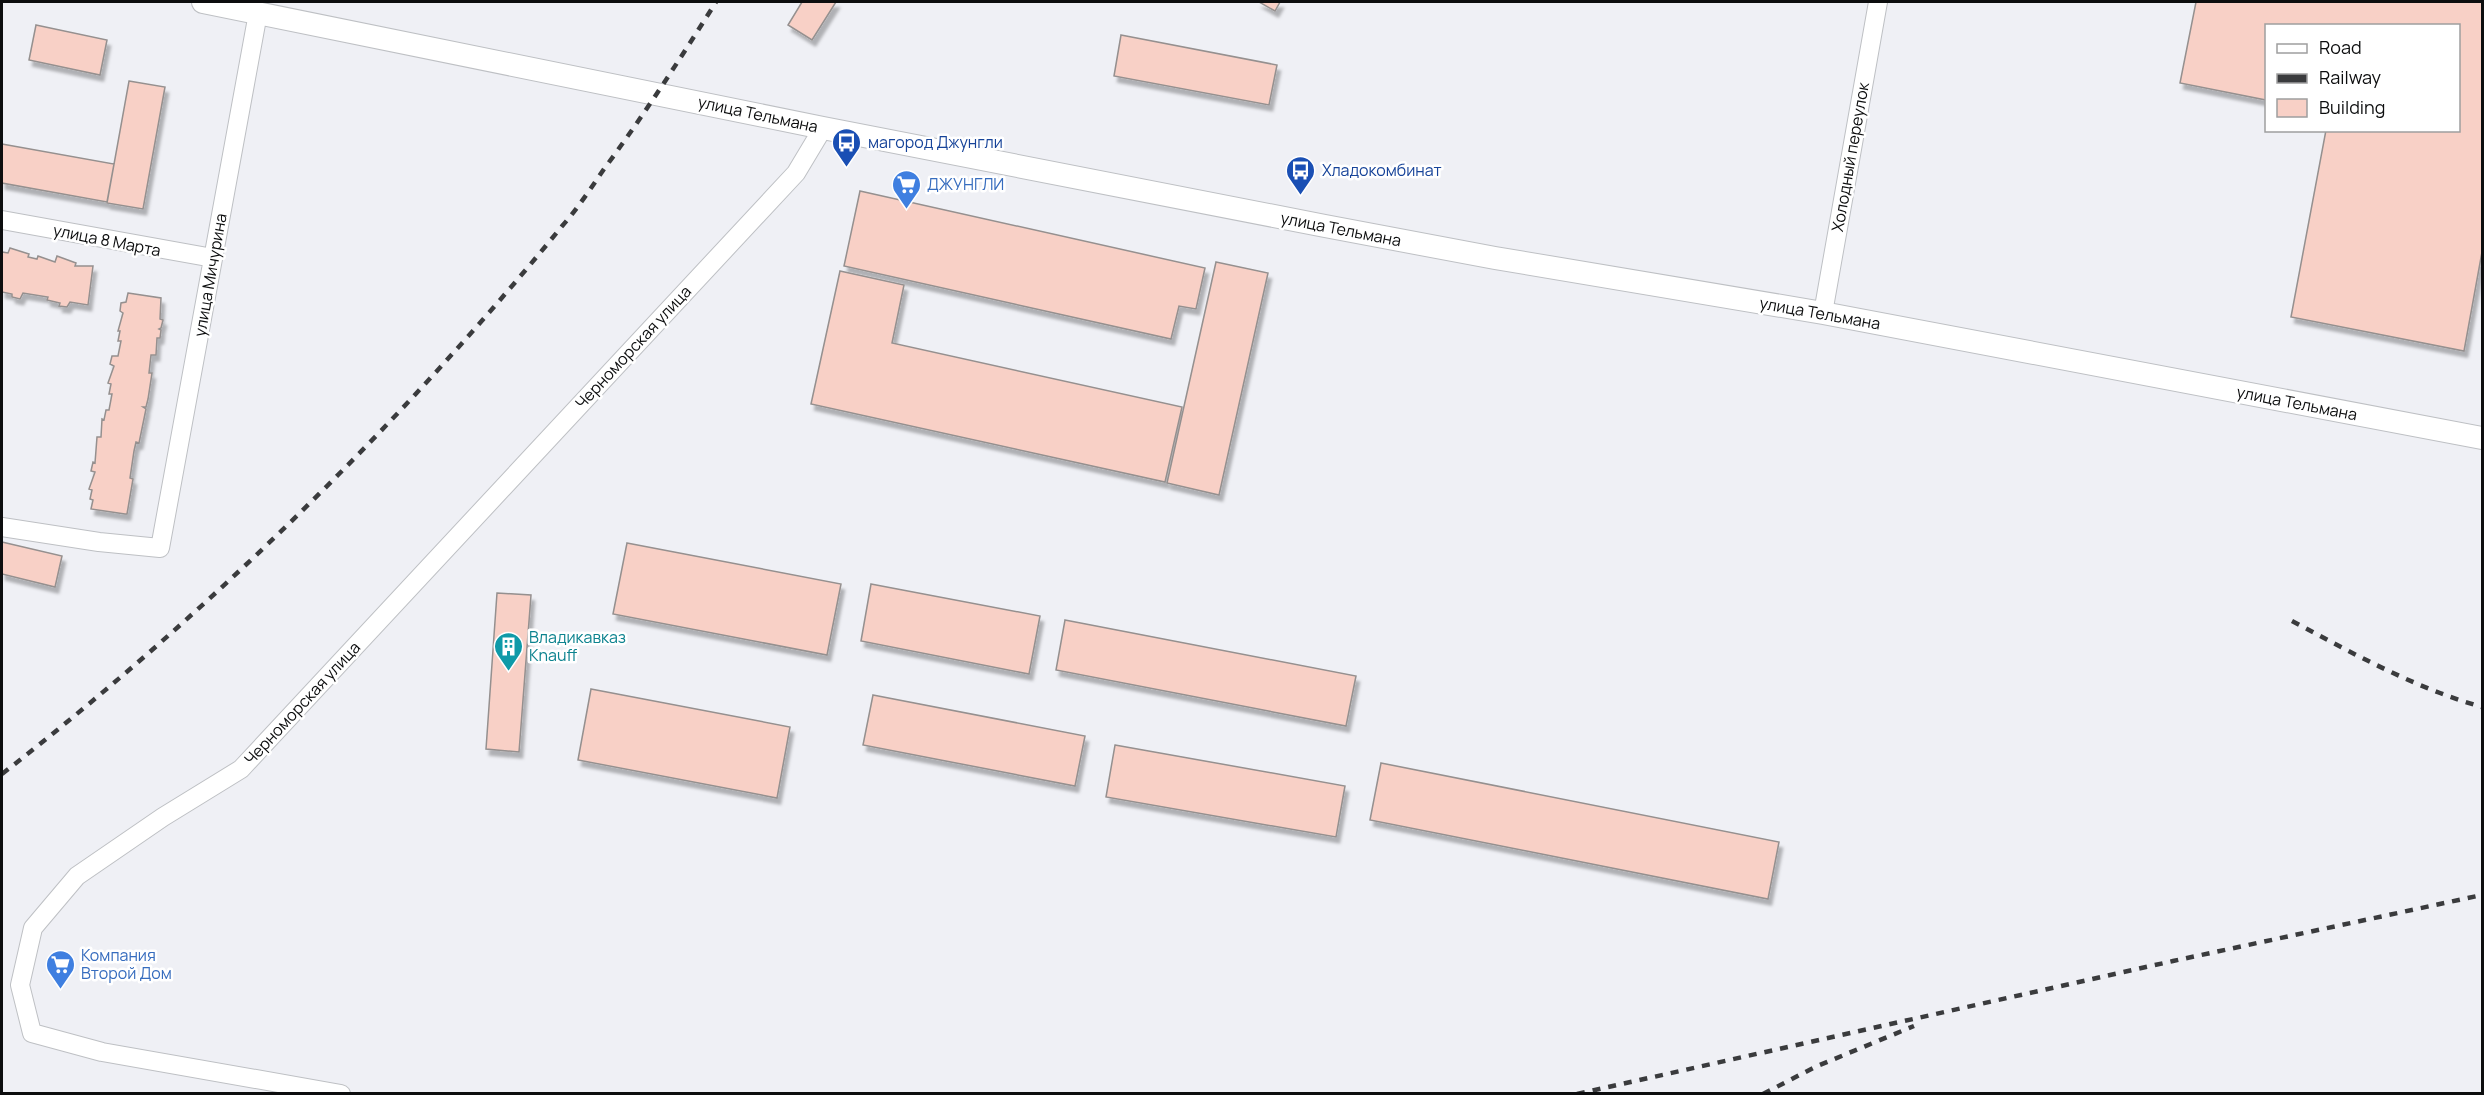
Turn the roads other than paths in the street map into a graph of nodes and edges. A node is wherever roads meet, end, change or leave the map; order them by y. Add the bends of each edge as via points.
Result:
1 (203, 2) edge
2 (1878, 2) edge
3 (259, 7) edge
4 (823, 128) junction
5 (2, 220) edge
6 (213, 258) junction
7 (1823, 313) junction
8 (2482, 438) edge
9 (2, 528) edge
10 (340, 1094) edge

1 - 3 street, улица Тельмана
2 - 7 street, Холодный переулок
3 - 4 street, улица Тельмана
3 - 6 street, улица Мичурина
4 - 7 street, улица Тельмана via 1507,260
4 - 10 street, Черноморская улица via 796,173 241,769 77,876 33,928 20,985 32,1033 102,1052
5 - 6 street, улица 8 Марта
6 - 9 street, улица Мичурина via 160,548
7 - 8 street, улица Тельмана

